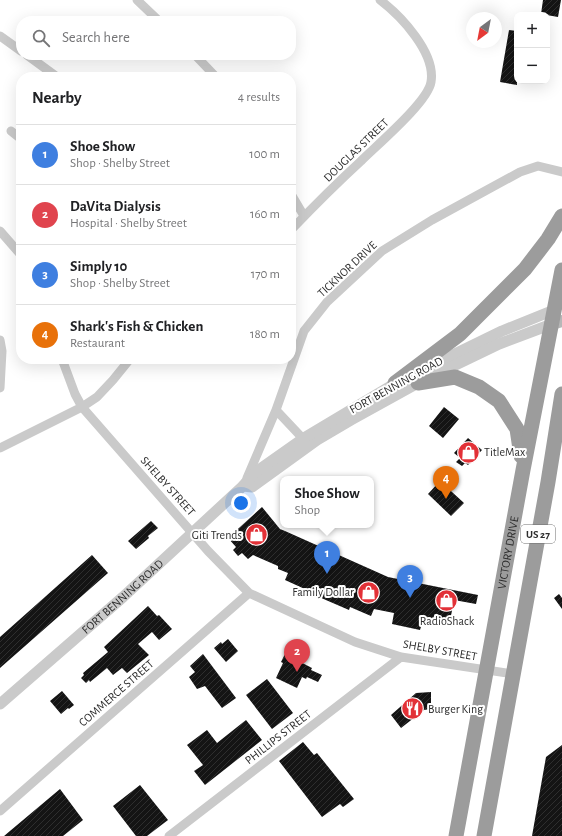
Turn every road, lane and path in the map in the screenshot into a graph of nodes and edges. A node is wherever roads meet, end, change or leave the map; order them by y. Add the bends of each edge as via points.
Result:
1 (137, 0) edge
2 (380, 0) edge
3 (154, 16) edge
4 (0, 36) edge
5 (16, 47) edge
6 (34, 60) edge
7 (200, 60) edge
8 (50, 72) edge
9 (211, 72) edge
10 (11, 131) dead end
11 (16, 135) edge
12 (562, 172) edge
13 (296, 202) edge
14 (304, 216) junction
15 (562, 216) edge
16 (296, 225) edge
17 (0, 231) edge
18 (16, 249) edge
19 (562, 270) edge
20 (558, 316) edge
21 (0, 340) edge
22 (296, 354) edge
23 (64, 364) edge
24 (126, 364) edge
25 (292, 364) edge
26 (395, 383) junction
27 (418, 383) junction
28 (0, 388) edge
29 (562, 394) edge
30 (82, 407) junction
31 (276, 410) junction
32 (559, 425) edge
33 (307, 442) junction
34 (0, 448) edge
35 (523, 470) junction
36 (243, 486) junction
37 (192, 532) junction
38 (249, 593) junction
39 (401, 657) junction
40 (486, 670) junction
41 (513, 674) junction
42 (0, 704) edge
43 (0, 811) edge
44 (170, 836) edge
45 (456, 836) edge
46 (484, 836) edge

1 - 3 street
2 - 14 street, DOUGLAS STREET via 408,26 425,52 432,68 431,83 422,99 401,123
4 - 5 street
6 - 8 street
7 - 9 street
10 - 11 street
12 - 22 street, TICKNOR DRIVE via 538,166 520,172 382,250 327,302 304,331
13 - 14 street
14 - 16 street, DOUGLAS STREET
15 - 26 highway via 525,269 460,334
17 - 18 street
19 - 20 highway, VICTORY DRIVE / US 27
20 - 26 street, FORT BENNING ROAD via 502,331
20 - 27 street, FORT BENNING ROAD
20 - 35 highway, VICTORY DRIVE / US 27
21 - 28 street
23 - 30 street, SHELBY STREET
24 - 30 street via 97,397
25 - 31 street, TICKNOR DRIVE
26 - 33 street, FORT BENNING ROAD
27 - 33 street, FORT BENNING ROAD
27 - 35 highway via 455,377 479,387 499,401 517,429
29 - 32 highway, US 27
30 - 34 street
30 - 37 street, SHELBY STREET
31 - 33 street
31 - 36 street, TICKNOR DRIVE
32 - 41 highway, US 27
33 - 36 street, FORT BENNING ROAD via 254,474
35 - 40 highway, VICTORY DRIVE / US 27
36 - 37 street, FORT BENNING ROAD
37 - 38 street, SHELBY STREET
37 - 42 street, FORT BENNING ROAD
38 - 39 street, SHELBY STREET via 355,642
38 - 43 street, COMMERCE STREET
39 - 40 street, SHELBY STREET
39 - 44 street, PHILLIPS STREET
40 - 41 street, SHELBY STREET
40 - 45 highway, VICTORY DRIVE / US 27
41 - 46 highway, US 27

